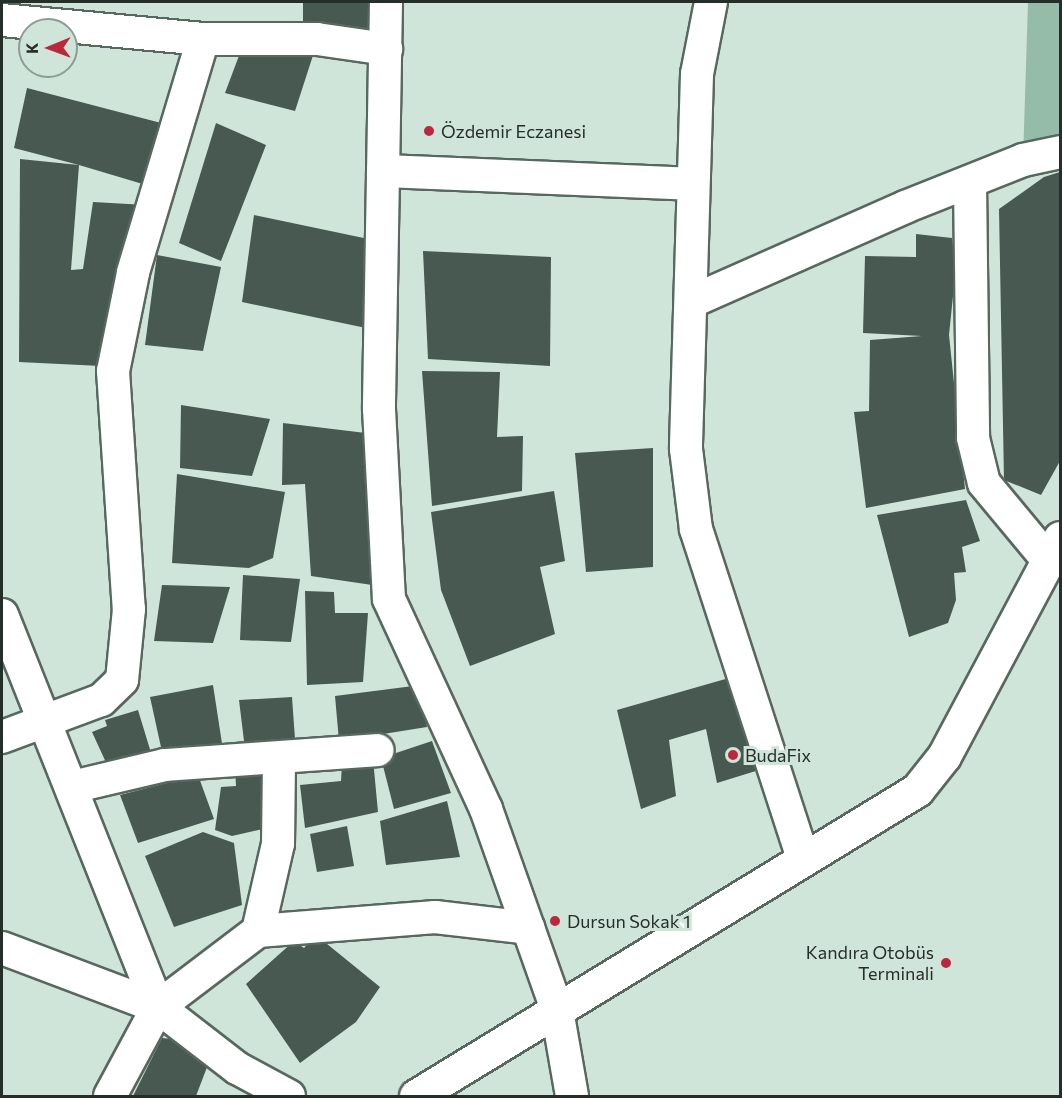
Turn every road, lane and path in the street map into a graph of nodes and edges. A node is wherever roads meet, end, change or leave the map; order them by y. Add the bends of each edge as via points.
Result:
1 (387, 2) edge
2 (711, 2) edge
3 (2, 20) edge
4 (203, 39) junction
5 (386, 49) junction
6 (1060, 152) edge
7 (383, 171) junction
8 (970, 182) junction
9 (692, 184) junction
10 (693, 301) junction
11 (1054, 549) edge
12 (2, 615) edge
13 (47, 720) junction
14 (2, 737) edge
15 (376, 750) dead end
16 (279, 761) junction
17 (72, 787) junction
18 (803, 859) junction
19 (528, 928) junction
20 (258, 930) junction
21 (2, 948) edge
22 (158, 1007) junction
23 (557, 1010) junction
24 (110, 1096) edge
25 (289, 1096) edge
26 (416, 1096) edge
27 (572, 1096) edge

1 - 5 street
2 - 9 street via 697,74
3 - 4 street
4 - 5 street via 317,39
4 - 13 street via 134,273 113,370 129,609 122,680 101,700
5 - 7 street
6 - 8 street
7 - 9 street
7 - 19 street via 379,410 389,599 486,809
8 - 10 street
8 - 11 street via 973,438 984,483
9 - 10 street
10 - 18 street via 686,449 696,529
11 - 18 street via 944,756 917,790
12 - 13 street
13 - 14 street
13 - 17 street
15 - 16 street
16 - 17 street via 165,765
16 - 20 street via 278,844
17 - 22 street
18 - 23 street
19 - 20 street via 435,917
19 - 23 street
20 - 22 street
21 - 22 street
22 - 24 street
22 - 25 street via 237,1068
23 - 26 street
23 - 27 street

